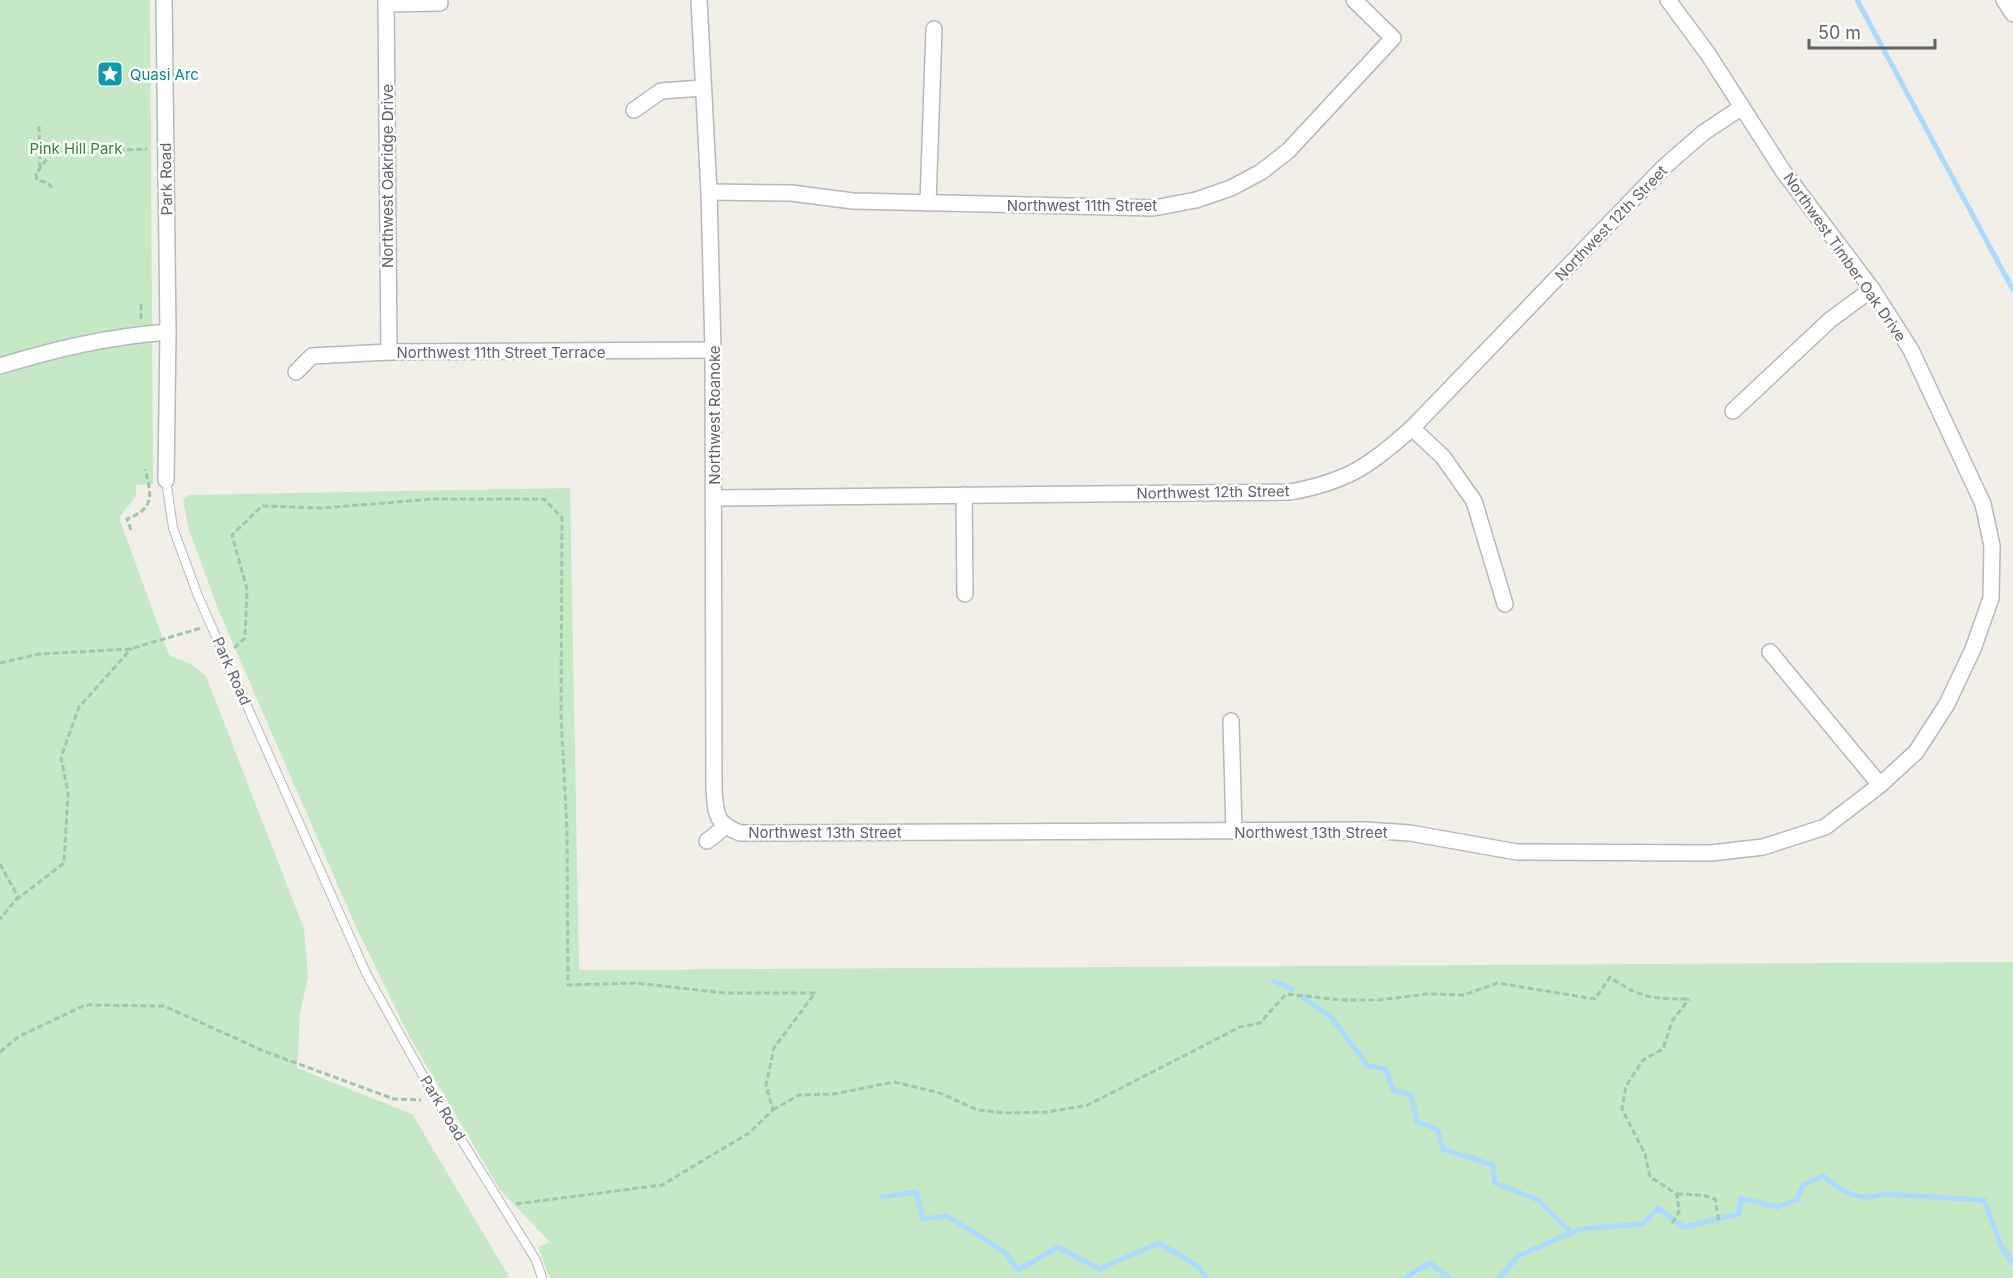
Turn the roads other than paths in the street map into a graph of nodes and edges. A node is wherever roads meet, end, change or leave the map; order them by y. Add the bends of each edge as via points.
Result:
1 (164, 0) edge
2 (699, 0) edge
3 (1354, 0) edge
4 (1668, 0) edge
5 (2004, 0) edge
6 (386, 2) edge
7 (440, 3) dead end
8 (2013, 14) edge
9 (934, 29) dead end
10 (703, 88) junction
11 (1742, 107) junction
12 (634, 110) dead end
13 (709, 192) junction
14 (928, 203) junction
15 (1872, 289) junction
16 (168, 332) junction
17 (713, 350) junction
18 (389, 352) junction
19 (0, 366) edge
20 (296, 372) dead end
21 (1733, 411) dead end
22 (1412, 428) junction
23 (166, 480) joint
24 (964, 495) junction
25 (714, 498) junction
26 (964, 594) dead end
27 (1505, 604) dead end
28 (1770, 652) dead end
29 (1231, 721) dead end
30 (1880, 785) junction
31 (725, 827) junction
32 (1234, 831) junction
33 (707, 841) dead end
34 (542, 1278) edge

1 - 16 street, Park Road
2 - 10 street, Northwest Roanoke
3 - 14 street, Northwest 11th Street via 1393,38 1288,151 1231,188 1154,208
4 - 11 street, Northwest Timber Oak Drive
5 - 8 street
6 - 7 street
6 - 18 street, Northwest Oakridge Drive
9 - 14 street
10 - 12 street via 661,90
10 - 13 street, Northwest Roanoke
11 - 15 street, Northwest Timber Oak Drive via 1783,171
11 - 22 street, Northwest 12th Street via 1664,167
13 - 14 street, Northwest 11th Street via 791,193 853,201
13 - 17 street, Northwest Roanoke
15 - 21 street via 1830,320
15 - 30 street, Northwest Timber Oak Drive via 1911,350 1983,504 1992,546 1991,598 1947,704 1916,752
16 - 19 street via 65,346
16 - 23 street, Park Road
17 - 18 street, Northwest 11th Street Terrace
17 - 25 street, Northwest Roanoke
18 - 20 street, Northwest 11th Street Terrace via 312,356
22 - 24 street, Northwest 12th Street via 1356,472 1324,486 1290,492
22 - 27 street via 1443,457 1474,501
23 - 34 lane, Park Road via 173,528 211,625 367,975 436,1099 536,1260
24 - 25 street, Northwest 12th Street
24 - 26 street
25 - 31 street, Northwest Roanoke via 714,789 717,818
28 - 30 street
29 - 32 street
30 - 32 street, Northwest 13th Street via 1825,827 1763,846 1711,853 1517,852 1410,833
31 - 32 street, Northwest 13th Street via 740,833
31 - 33 street

